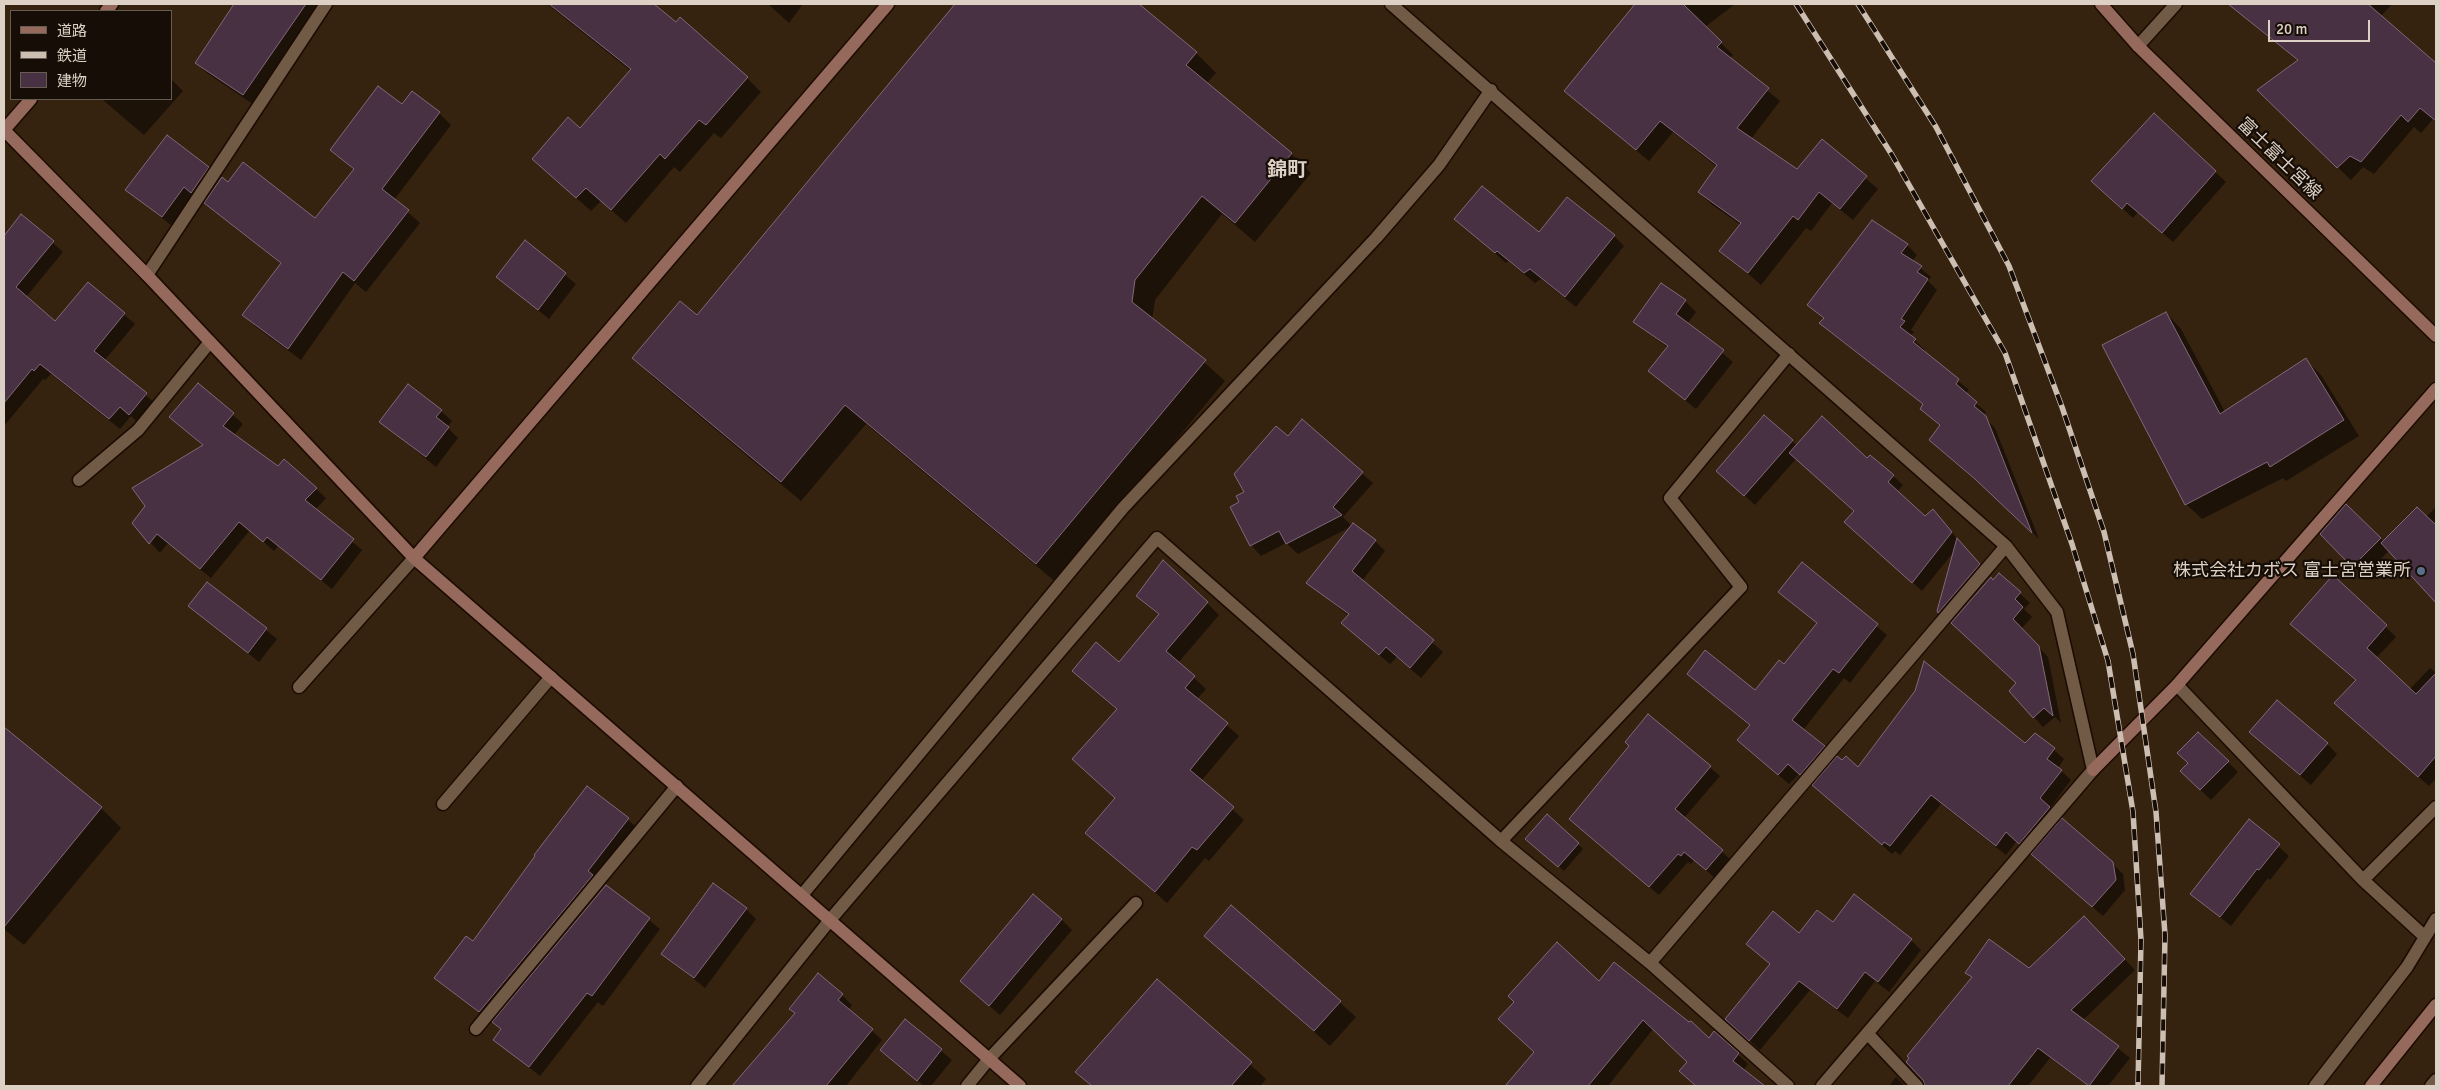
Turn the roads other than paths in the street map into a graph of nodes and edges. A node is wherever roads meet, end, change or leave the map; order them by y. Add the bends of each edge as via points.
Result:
1 (326, 4) edge
2 (888, 4) edge
3 (1391, 4) edge
4 (2101, 4) edge
5 (2176, 4) edge
6 (2138, 46) junction
7 (1491, 90) junction
8 (30, 100) edge
9 (4, 130) edge
10 (147, 275) junction
11 (2436, 336) edge
12 (210, 342) junction
13 (1789, 354) junction
14 (2436, 389) edge
15 (79, 480) dead end
16 (2006, 546) junction
17 (414, 558) junction
18 (551, 677) junction
19 (2177, 685) junction
20 (299, 687) dead end
21 (2093, 770) junction
22 (676, 786) junction
23 (443, 804) dead end
24 (2436, 807) edge
25 (1501, 840) junction
26 (2363, 880) junction
27 (802, 895) junction
28 (1136, 903) dead end
29 (2436, 919) edge
30 (830, 920) junction
31 (2424, 936) junction
32 (1650, 963) junction
33 (2436, 1005) edge
34 (476, 1029) dead end
35 (1867, 1032) junction
36 (989, 1059) junction
37 (2436, 1080) edge
38 (697, 1086) edge
39 (967, 1086) edge
40 (1020, 1086) edge
41 (1788, 1086) edge
42 (1822, 1086) edge
43 (1917, 1086) edge
44 (2315, 1086) edge
45 (2370, 1086) edge
46 (2431, 1086) edge

1 - 10 street
2 - 17 street
3 - 7 street
4 - 6 street, 富士富士宮線
5 - 6 street
6 - 11 street, 富士富士宮線
7 - 13 street
7 - 27 street via 1439,165 1376,238 1123,508
8 - 9 street
9 - 10 street
10 - 12 street
12 - 15 street via 138,430
12 - 17 street
13 - 16 street
13 - 25 street via 1670,498 1741,588
14 - 19 street
16 - 21 street via 2057,612
16 - 32 street
17 - 18 street
17 - 20 street
18 - 22 street
18 - 23 street
19 - 21 street
19 - 26 street
21 - 35 street
22 - 27 street
22 - 34 street
24 - 26 street
25 - 30 street via 1157,538
25 - 32 street
26 - 31 street
27 - 30 street
28 - 36 street
29 - 31 street
30 - 36 street
30 - 38 street
31 - 44 street via 2408,967
32 - 41 street
33 - 45 street
35 - 42 street
35 - 43 street
36 - 39 street
36 - 40 street
37 - 46 street

